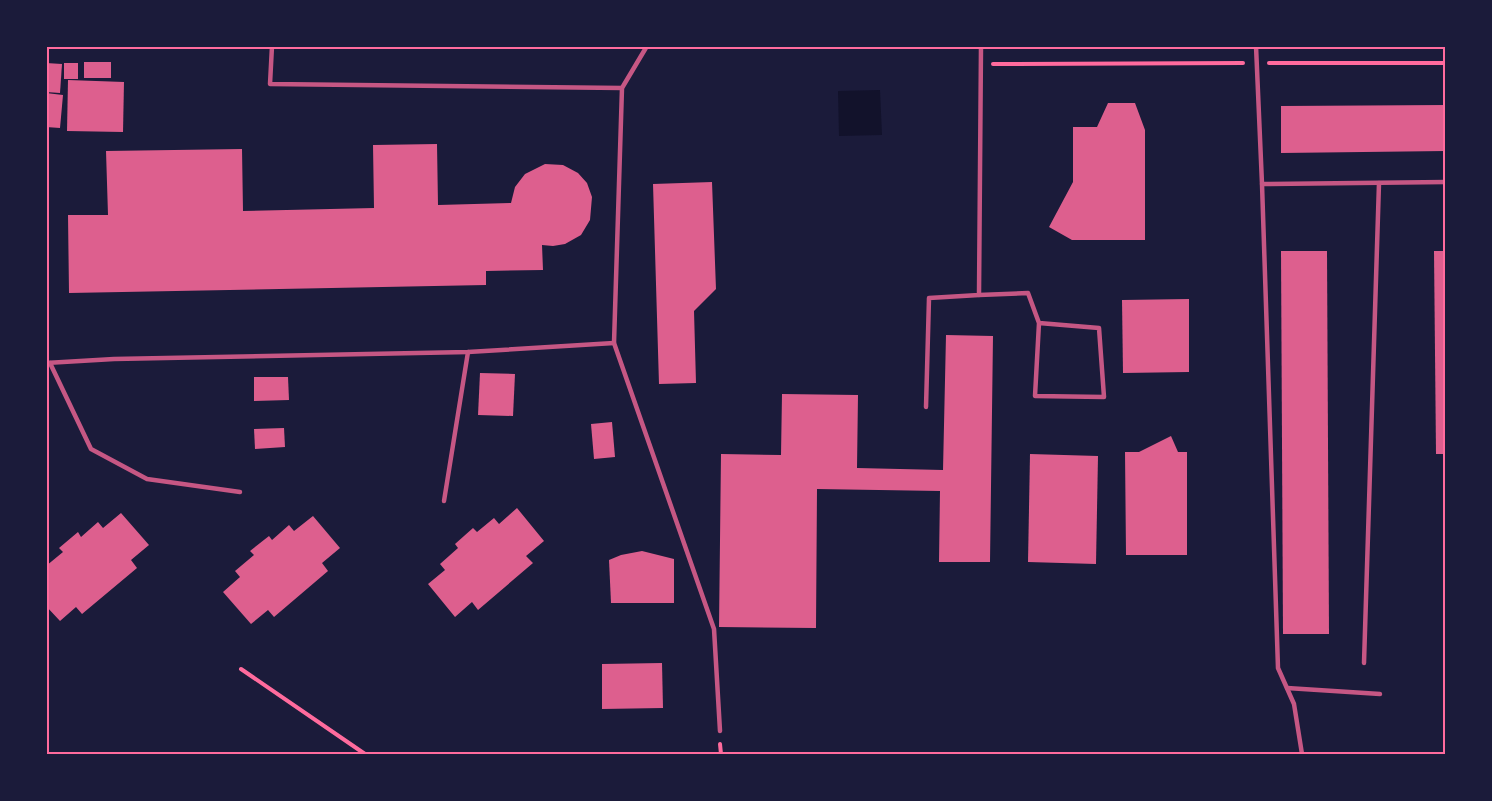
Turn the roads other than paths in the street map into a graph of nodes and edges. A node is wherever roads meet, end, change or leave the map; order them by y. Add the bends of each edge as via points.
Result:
1 (272, 46) edge
2 (647, 46) edge
3 (981, 46) edge
4 (1256, 46) edge
5 (622, 88) junction
6 (1446, 182) edge
7 (1379, 183) junction
8 (1262, 184) junction
9 (46, 283) edge
10 (979, 295) junction
11 (1039, 323) junction
12 (46, 330) edge
13 (614, 343) junction
14 (468, 352) junction
15 (48, 363) edge
16 (926, 407) dead end
17 (240, 492) dead end
18 (444, 501) dead end
19 (1364, 663) dead end
20 (1287, 688) junction
21 (1380, 694) dead end
22 (720, 731) dead end
23 (1302, 754) edge

1 - 5 lane via 270,84
2 - 5 lane
3 - 10 lane
4 - 8 lane
5 - 13 lane
6 - 7 lane
7 - 8 lane
7 - 19 lane
8 - 20 lane via 1278,668
9 - 12 lane
10 - 11 lane via 1028,294
10 - 16 lane via 929,298
11 - 11 lane via 1035,396 1104,397 1099,328
13 - 14 lane
13 - 22 lane via 714,629
14 - 15 lane
14 - 18 lane
15 - 17 lane via 92,449 147,479
20 - 21 lane
20 - 23 lane via 1294,704

